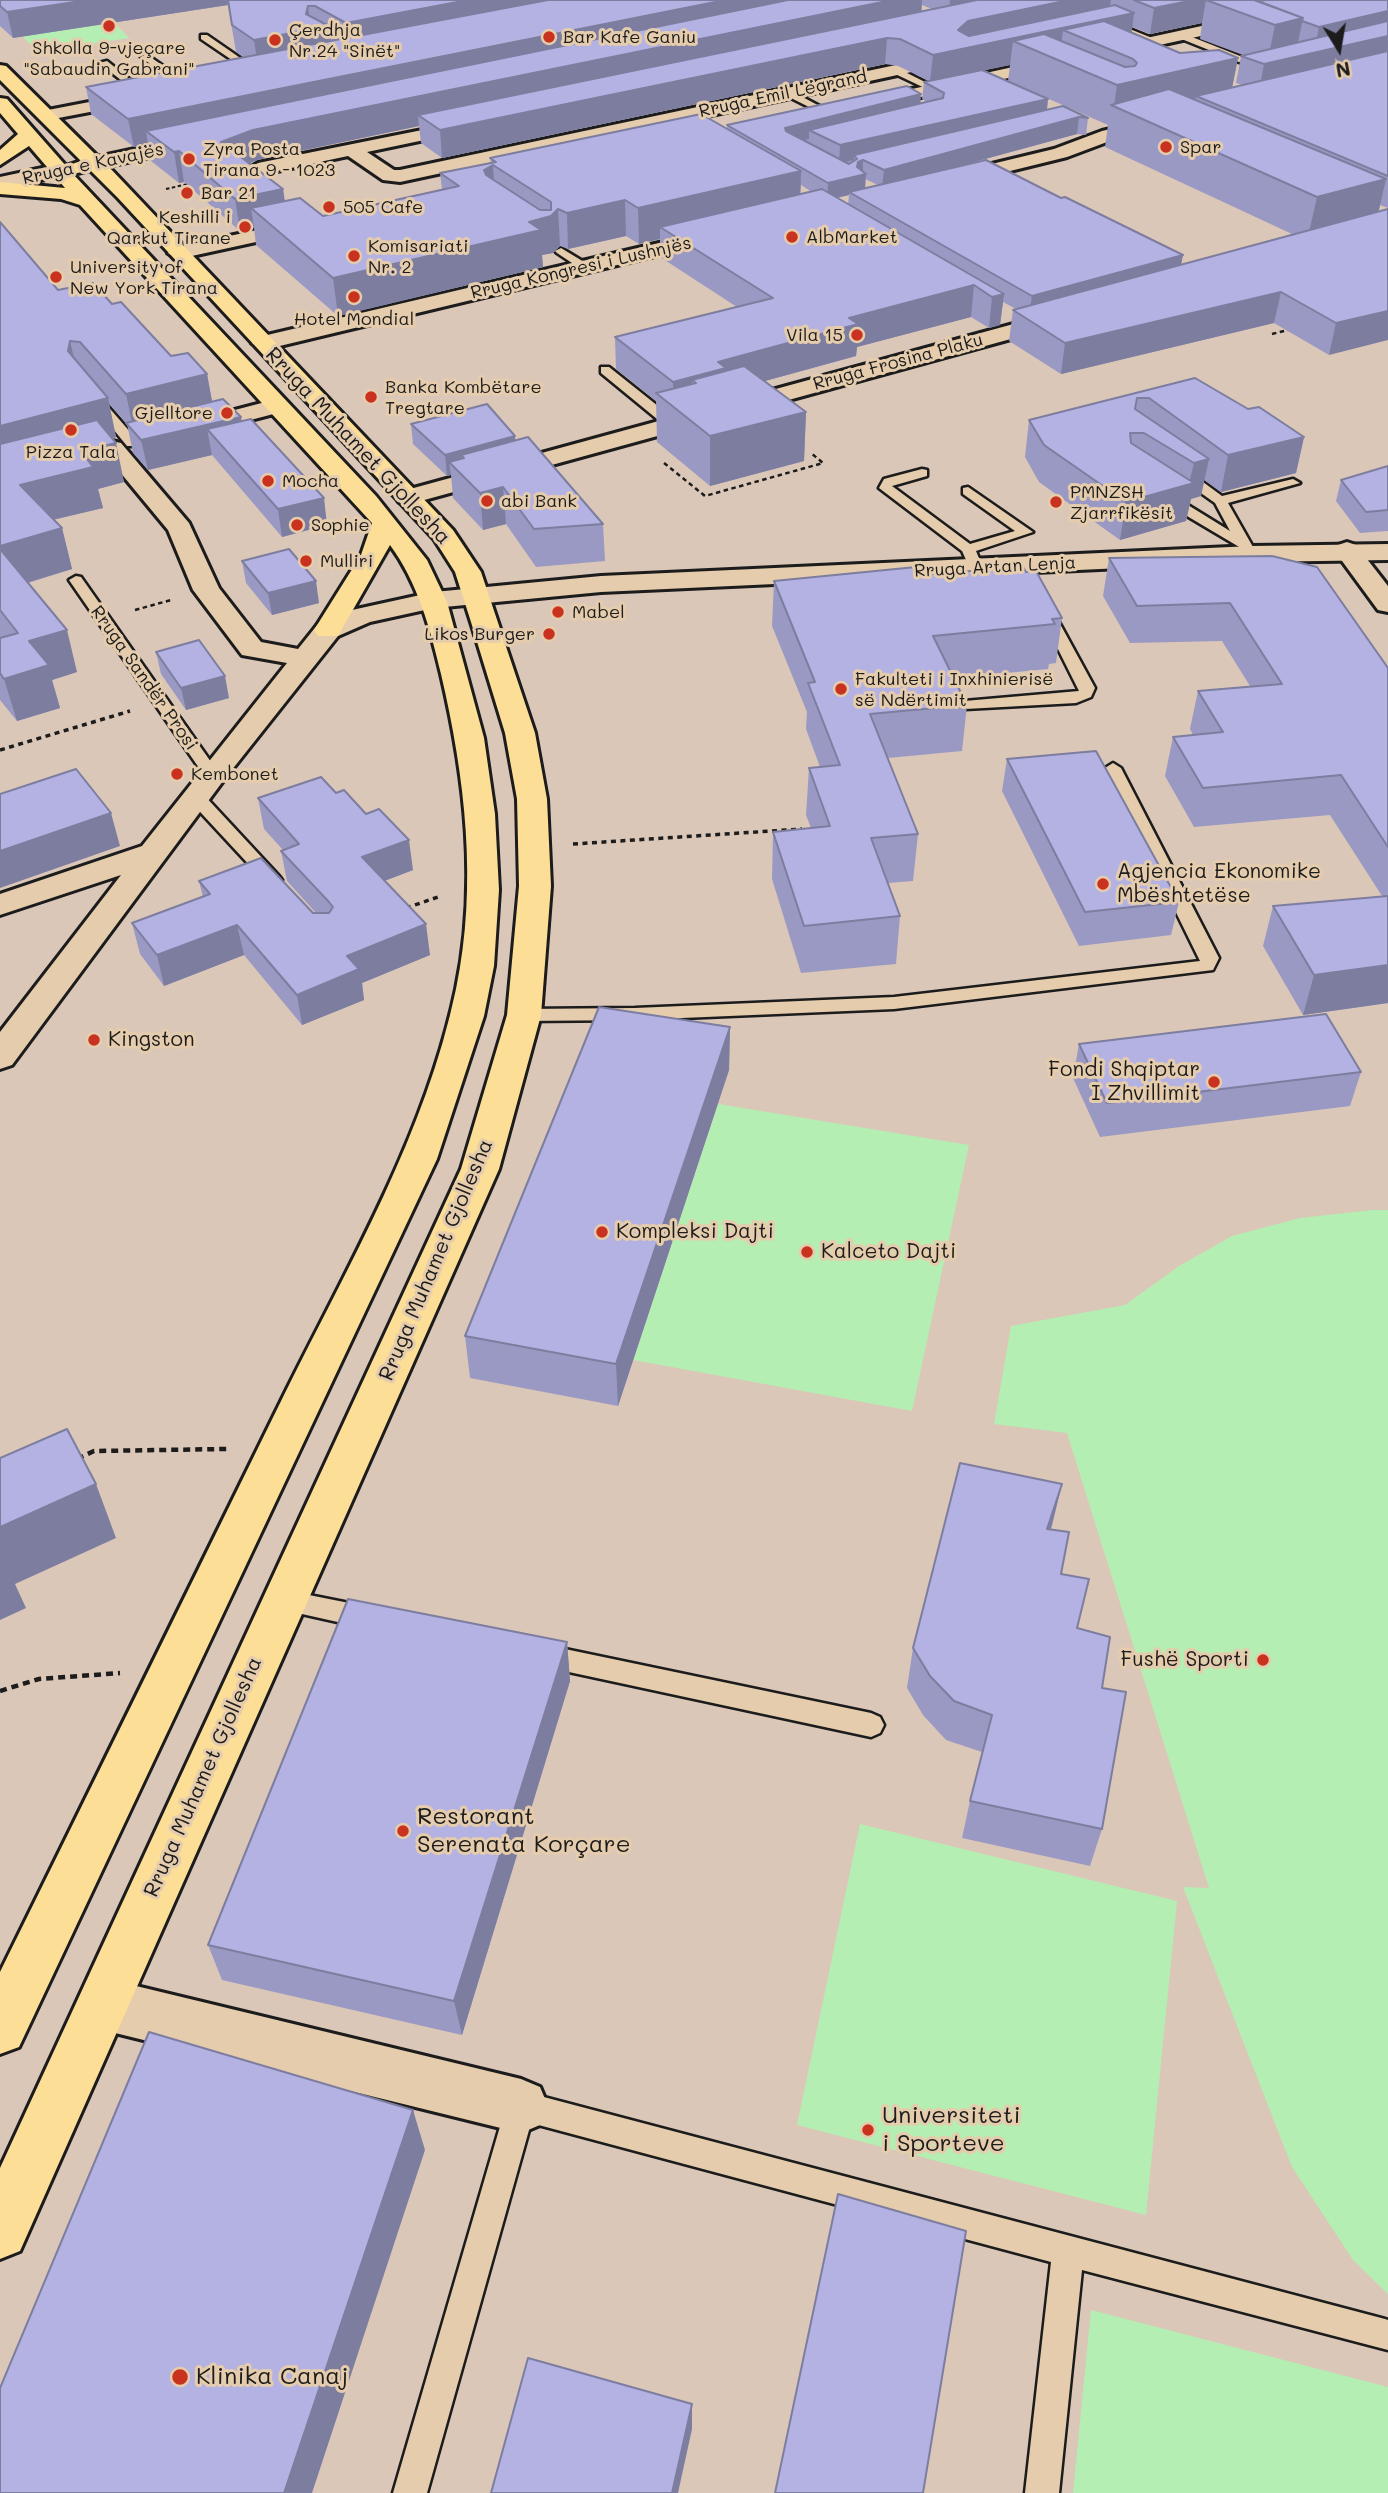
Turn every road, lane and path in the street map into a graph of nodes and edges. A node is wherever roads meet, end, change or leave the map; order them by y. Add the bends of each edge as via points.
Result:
1 (1339, 0) edge
2 (1137, 18) edge
3 (1103, 25) joint
4 (1181, 36) junction
5 (204, 37) dead end
6 (1154, 42) junction
7 (1019, 50) edge
8 (1102, 53) junction
9 (146, 57) dead end
10 (932, 62) edge
11 (104, 63) dead end
12 (1124, 63) edge
13 (1255, 65) edge
14 (1046, 68) junction
15 (0, 70) edge
16 (894, 70) junction
17 (266, 73) joint
18 (235, 79) edge
19 (984, 79) junction
20 (169, 85) junction
21 (934, 89) junction
22 (1009, 90) edge
23 (788, 93) junction
24 (904, 95) junction
25 (2, 106) edge
26 (925, 106) edge
27 (839, 110) junction
28 (603, 115) edge
29 (669, 118) junction
30 (798, 118) edge
31 (54, 121) junction
32 (484, 122) edge
33 (1174, 122) edge
34 (1090, 126) edge
35 (626, 127) junction
36 (29, 132) junction
37 (692, 132) edge
38 (159, 135) junction
39 (1109, 135) junction
40 (132, 136) edge
41 (176, 146) junction
42 (89, 149) junction
43 (352, 150) junction
44 (0, 159) edge
45 (56, 164) junction
46 (1001, 167) junction
47 (0, 168) edge
48 (258, 169) edge
49 (429, 170) junction
50 (1026, 180) edge
51 (197, 182) edge
52 (450, 183) edge
53 (936, 183) edge
54 (0, 186) edge
55 (158, 190) dead end
56 (125, 194) junction
57 (88, 201) junction
58 (325, 222) edge
59 (731, 232) edge
60 (561, 251) edge
61 (178, 253) junction
62 (585, 267) junction
63 (1077, 313) edge
64 (1003, 314) edge
65 (1025, 327) junction
66 (1298, 327) edge
67 (1272, 334) dead end
68 (263, 343) junction
69 (605, 370) dead end
70 (83, 384) edge
71 (277, 406) junction
72 (673, 425) junction
73 (631, 436) junction
74 (110, 449) junction
75 (811, 453) dead end
76 (1168, 463) edge
77 (759, 473) edge
78 (922, 473) dead end
79 (766, 479) junction
80 (1293, 483) edge
81 (1154, 490) edge
82 (968, 491) dead end
83 (408, 497) junction
84 (1220, 501) junction
85 (385, 522) junction
86 (1249, 550) junction
87 (1347, 550) junction
88 (1388, 552) edge
89 (972, 559) junction
90 (76, 580) dead end
91 (206, 590) junction
92 (475, 595) junction
93 (1039, 599) edge
94 (434, 600) junction
95 (1388, 604) edge
96 (102, 619) junction
97 (328, 630) junction
98 (304, 658) junction
99 (161, 702) junction
100 (953, 707) edge
101 (0, 750) edge
102 (1113, 768) dead end
103 (204, 786) junction
104 (811, 828) edge
105 (534, 845) junction
106 (156, 852) junction
107 (289, 898) edge
108 (419, 904) dead end
109 (0, 905) edge
110 (396, 912) edge
111 (524, 1015) junction
112 (0, 1057) edge
113 (237, 1449) dead end
114 (69, 1462) edge
115 (284, 1600) junction
116 (396, 1624) edge
117 (518, 1650) edge
118 (126, 1673) dead end
119 (0, 1691) edge
120 (871, 1725) dead end
121 (103, 2004) junction
122 (0, 2028) edge
123 (521, 2106) junction
124 (0, 2231) edge
125 (1068, 2251) junction
126 (1385, 2335) dead end
127 (410, 2493) edge
128 (1042, 2493) edge

1 - 4 street via 1235,28
2 - 3 street
3 - 6 lane
4 - 6 street
4 - 13 lane
5 - 17 lane
6 - 8 street
7 - 14 street
8 - 12 street
8 - 14 street
9 - 20 lane via 169,74
10 - 16 street, Rruga Emil Lëgrand
11 - 20 lane via 130,84
14 - 19 street
15 - 31 main road, Rruga Muhamet Gjollesha
16 - 21 lane
16 - 23 street, Rruga Emil Lëgrand
17 - 18 street
19 - 21 street
19 - 22 street
20 - 31 street
21 - 24 street
23 - 27 lane
23 - 29 street, Rruga Emil Lëgrand
24 - 26 lane
24 - 27 street
25 - 36 main road, Rruga Muhamet Gjollesha
27 - 30 street
28 - 35 street
29 - 35 street, Rruga Emil Lëgrand
29 - 37 street
31 - 42 main road, Rruga Muhamet Gjollesha
32 - 43 street
33 - 39 street
34 - 39 street
35 - 49 street, Rruga Emil Lëgrand via 559,147
36 - 44 main road
36 - 45 main road, Rruga Muhamet Gjollesha
38 - 40 main road
38 - 41 main road, Rruga e Kavajës via 212,132
38 - 42 main road, Rruga e Kavajës
39 - 46 street
41 - 42 main road, Rruga e Kavajës
41 - 56 main road via 136,166 123,185
42 - 45 main road, Rruga e Kavajës
42 - 56 main road, Rruga Muhamet Gjollesha
43 - 48 street
43 - 49 street, Rruga Emil Lëgrand via 390,176
45 - 47 street, Rruga e Kavajës
45 - 54 street, Rruga e Kavajës
45 - 57 main road, Rruga Muhamet Gjollesha
46 - 50 street
46 - 53 street
49 - 52 street
51 - 55 path
54 - 57 main road via 63,193
56 - 61 main road, Rruga Muhamet Gjollesha
57 - 71 main road, Rruga Muhamet Gjollesha
58 - 61 street
59 - 62 street, Rruga Kongresi i Lushnjës
60 - 62 lane
61 - 68 main road, Rruga Muhamet Gjollesha
62 - 68 street, Rruga Kongresi i Lushnjës
63 - 65 street, Rruga Frosina Plaku
64 - 65 street
65 - 72 street, Rruga Frosina Plaku
66 - 67 path
68 - 83 main road, Rruga Muhamet Gjollesha
69 - 72 lane
70 - 74 lane
71 - 74 street
71 - 85 main road, Rruga Muhamet Gjollesha
72 - 73 street, Rruga Frosina Plaku
73 - 79 path via 705,496
73 - 83 street, Rruga Frosina Plaku
74 - 91 street via 180,528
75 - 79 path via 823,463
76 - 84 lane
77 - 79 path
78 - 89 lane via 884,485
80 - 84 lane
81 - 86 lane
82 - 89 lane via 1026,532
83 - 92 main road, Rruga Muhamet Gjollesha via 458,555
84 - 86 lane
85 - 94 main road, Rruga Muhamet Gjollesha
85 - 97 main road via 368,566
86 - 87 street, Rruga Artan Lenja
86 - 89 street, Rruga Artan Lenja via 1025,571
87 - 88 street, Rruga Artan Lenja
87 - 95 street
89 - 92 street, Rruga Artan Lenja
90 - 96 lane, Rruga Sandër Prosi
91 - 96 path
91 - 98 street via 252,649
92 - 94 street, Rruga Artan Lenja
92 - 105 main road, Rruga Muhamet Gjollesha via 520,733 532,799
93 - 100 lane via 1087,688 1086,694
94 - 97 street, Rruga Sandër Prosi via 362,616
94 - 122 main road, Rruga Muhamet Gjollesha via 462,701 479,800 485,888 467,1017 419,1158
96 - 99 lane, Rruga Sandër Prosi
97 - 98 street, Rruga Sandër Prosi
98 - 103 street, Rruga Sandër Prosi
99 - 101 path
99 - 103 lane, Rruga Sandër Prosi
102 - 111 lane via 1210,958 1207,966 894,1003
103 - 106 street, Rruga Sandër Prosi
103 - 107 lane, Rruga Sandër Prosi
104 - 105 path
105 - 111 main road, Rruga Muhamet Gjollesha via 533,927
106 - 109 street
106 - 112 street, Rruga Sandër Prosi
108 - 110 path
111 - 115 main road, Rruga Muhamet Gjollesha via 480,1170
113 - 114 path via 94,1451
115 - 116 lane
115 - 121 main road, Rruga Muhamet Gjollesha
117 - 120 lane
118 - 119 path via 39,1679
121 - 123 street
121 - 124 main road, Rruga Muhamet Gjollesha
123 - 125 lane
123 - 127 lane
125 - 126 lane
125 - 128 lane

